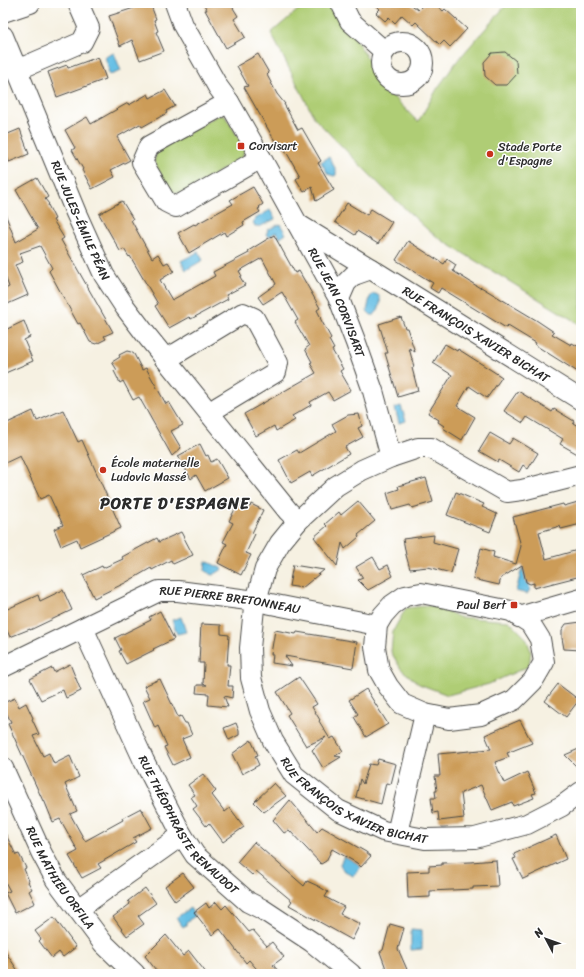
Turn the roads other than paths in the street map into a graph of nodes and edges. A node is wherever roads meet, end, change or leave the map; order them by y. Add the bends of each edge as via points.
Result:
1 (30, 3) edge
2 (78, 3) edge
3 (175, 3) edge
4 (341, 3) edge
5 (3, 12) edge
6 (3, 36) edge
7 (384, 51) dead end
8 (17, 70) junction
9 (229, 102) junction
10 (261, 158) junction
11 (297, 224) junction
12 (371, 269) junction
13 (339, 298) junction
14 (164, 358) junction
15 (581, 400) edge
16 (210, 414) junction
17 (391, 457) junction
18 (581, 475) edge
19 (298, 521) junction
20 (581, 599) edge
21 (256, 601) junction
22 (519, 617) junction
23 (377, 625) junction
24 (83, 628) junction
25 (3, 667) edge
26 (425, 714) junction
27 (3, 768) edge
28 (581, 792) edge
29 (397, 833) junction
30 (182, 835) junction
31 (78, 909) junction
32 (135, 974) edge
33 (351, 974) edge

1 - 5 street
2 - 8 street via 89,28 82,42
3 - 9 street, RUE JEAN CORVISART via 183,24
4 - 7 street via 350,21
6 - 8 street, RUE JULES-ÉMILE PÉAN
8 - 14 street, RUE JULES-ÉMILE PÉAN via 104,275
9 - 10 street, RUE JEAN CORVISART
9 - 10 street via 148,146 142,162 148,173 166,202 176,207
10 - 11 street, RUE JEAN CORVISART
11 - 12 street, RUE FRANÇOIS XAVIER BICHAT
11 - 13 street, RUE JEAN CORVISART
12 - 13 street via 354,275 346,283
12 - 15 street, RUE FRANÇOIS XAVIER BICHAT
13 - 17 street, RUE JEAN CORVISART via 373,391
14 - 16 street, RUE JULES-ÉMILE PÉAN
14 - 16 street via 177,353 243,313 254,318 278,363 276,372
16 - 19 street, RUE JULES-ÉMILE PÉAN
17 - 18 street, RUE FRANÇOIS XAVIER BICHAT via 418,448 431,448 507,492
17 - 19 street, RUE FRANÇOIS XAVIER BICHAT via 362,470 336,486
19 - 21 street, RUE FRANÇOIS XAVIER BICHAT via 280,543 265,569
20 - 22 street
21 - 23 street, RUE PIERRE BRETONNEAU
21 - 24 street, RUE PIERRE BRETONNEAU via 159,591
21 - 29 street, RUE FRANÇOIS XAVIER BICHAT via 250,648 251,678 260,711 273,741 294,775 338,810 383,831
22 - 23 street via 511,612 420,593 405,596 392,605
22 - 26 street via 530,623 540,639 544,662 533,681 514,700 481,715 449,719
23 - 26 street via 375,647 379,670 402,704
24 - 25 street, RUE PIERRE BRETONNEAU
24 - 30 street, RUE THÉOPHRASTE RENAUDOT via 144,761
26 - 29 street
27 - 31 street, RUE MATHIEU ORFILA via 41,852 56,880
28 - 29 street, RUE FRANÇOIS XAVIER BICHAT via 562,806 527,824 475,838 425,839
30 - 31 street
30 - 33 street, RUE THÉOPHRASTE RENAUDOT via 195,855 248,902 312,942
31 - 32 street, RUE MATHIEU ORFILA via 103,943

